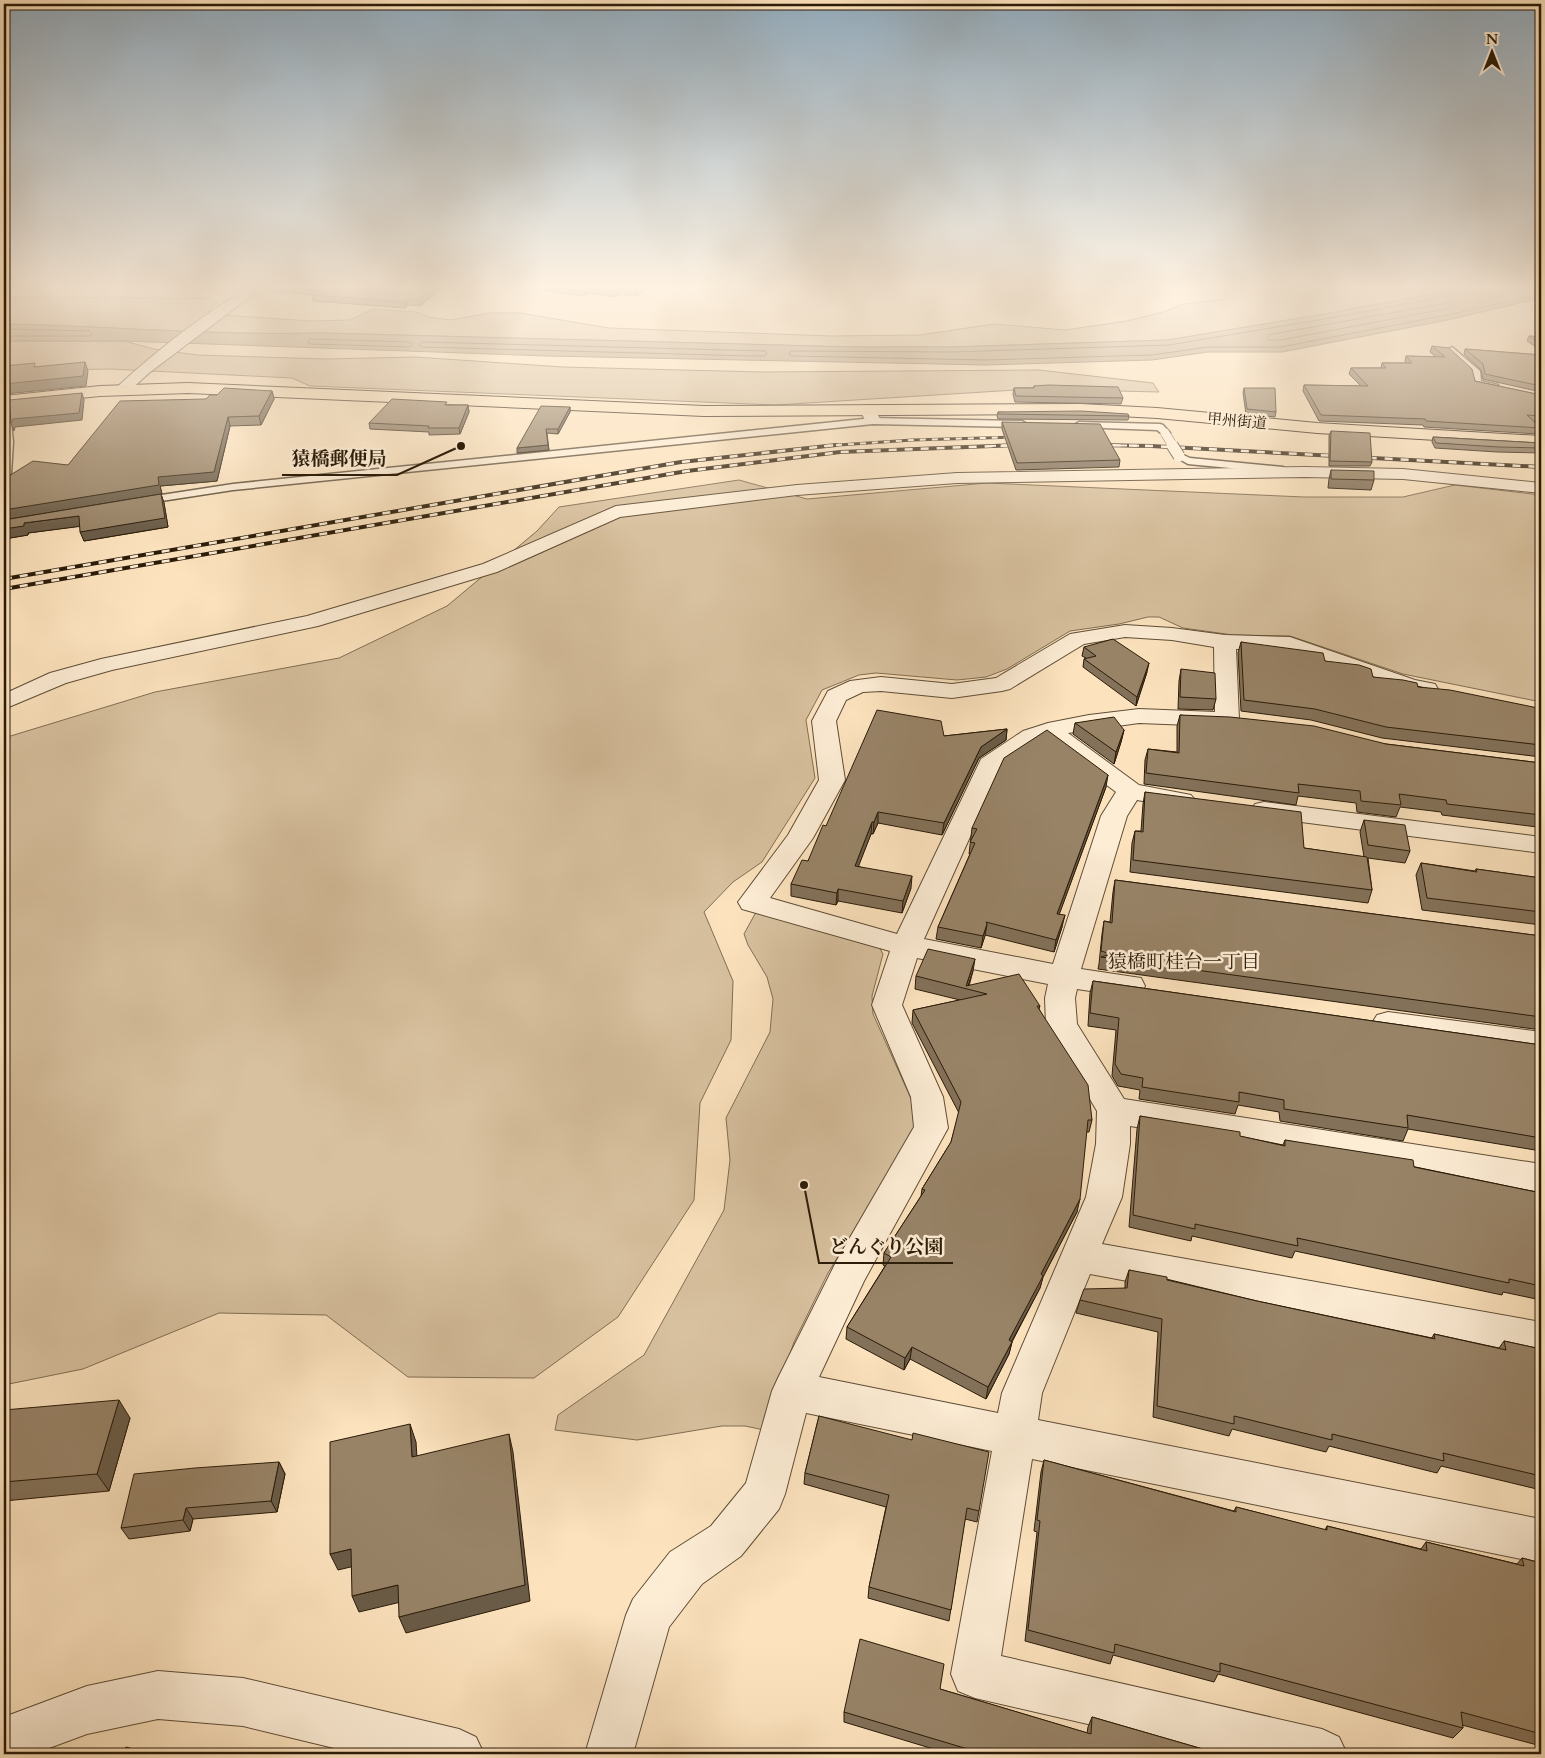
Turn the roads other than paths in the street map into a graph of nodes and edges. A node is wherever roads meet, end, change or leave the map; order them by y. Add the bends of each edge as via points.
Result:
1 (148, 367) edge
2 (1471, 367) edge
3 (1504, 389) edge
4 (122, 390) junction
5 (4, 401) edge
6 (870, 415) junction
7 (1036, 424) edge
8 (1064, 425) edge
9 (1541, 441) edge
10 (1305, 472) junction
11 (6, 474) dead end
12 (1541, 488) edge
13 (130, 503) edge
14 (1225, 642) junction
15 (1447, 693) edge
16 (4, 702) edge
17 (1048, 730) junction
18 (1130, 790) junction
19 (1541, 845) edge
20 (906, 946) junction
21 (1064, 977) junction
22 (1152, 989) edge
23 (1366, 1020) edge
24 (1541, 1044) edge
25 (1114, 1110) junction
26 (1541, 1178) edge
27 (1080, 1256) junction
28 (1541, 1340) edge
29 (792, 1391) junction
30 (1014, 1434) junction
31 (1541, 1541) edge
32 (4, 1741) edge
33 (402, 1748) edge
34 (459, 1754) edge
35 (609, 1754) edge
36 (1322, 1754) edge

1 - 4 street
2 - 3 lane via 1477,373 1476,383
4 - 5 highway, 甲州街道
4 - 6 highway, 甲州街道 via 238,389 704,411
5 - 11 lane via 8,442
6 - 7 lane
6 - 9 highway, 甲州街道 via 1080,409 1344,430
6 - 13 lane via 233,487
8 - 10 lane, bridge via 1160,427 1179,456 1188,461
10 - 12 street via 1403,474
10 - 16 street via 957,478 797,490 616,512 490,568 311,622 109,664 58,678
14 - 15 street via 1290,644 1409,685
14 - 17 street via 1241,721 1139,716
14 - 20 street via 1125,631 1078,639 1002,684 991,687 952,690 881,684 858,686 836,696 824,721 832,780 800,838 752,902
17 - 18 street
17 - 20 street via 1031,736 990,764
18 - 19 street via 1151,796
18 - 21 street via 1114,816 1106,879
20 - 21 street
20 - 29 street via 887,1004 927,1097 931,1128 850,1271
21 - 22 street
21 - 25 street via 1060,998 1062,1025
23 - 24 street
25 - 26 street
25 - 27 street via 1113,1144 1104,1197
27 - 28 street
27 - 30 street via 1022,1393
29 - 30 street
29 - 35 street via 764,1494 726,1541 686,1568 649,1615
30 - 31 street
30 - 36 street via 975,1674
32 - 33 street via 87,1710 158,1695 243,1702
33 - 34 street

